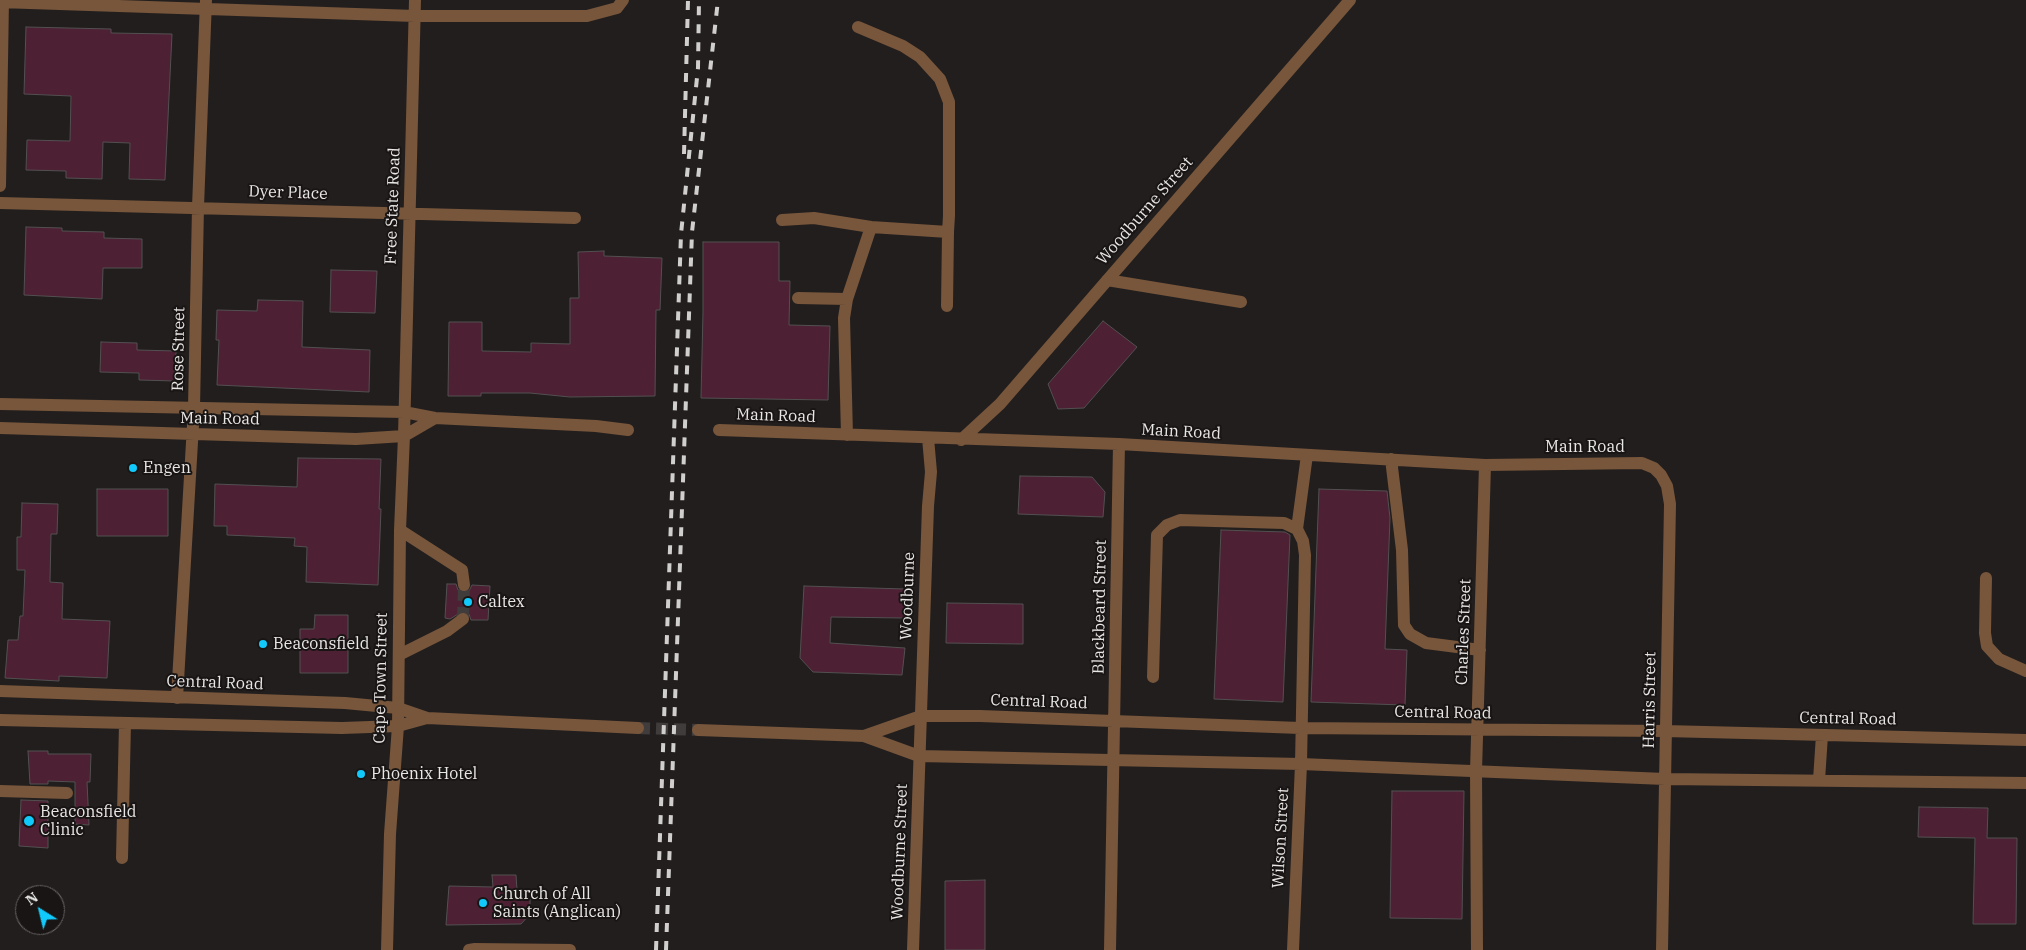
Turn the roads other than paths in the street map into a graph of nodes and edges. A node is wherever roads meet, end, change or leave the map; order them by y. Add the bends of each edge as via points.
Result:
1 (415, 0) edge
2 (623, 0) edge
3 (1350, 0) edge
4 (2, 1) edge
5 (206, 5) edge
6 (415, 16) junction
7 (858, 27) dead end
8 (0, 186) edge
9 (0, 203) edge
10 (198, 207) junction
11 (409, 213) junction
12 (575, 218) dead end
13 (782, 220) dead end
14 (870, 227) junction
15 (948, 232) junction
16 (1107, 280) junction
17 (798, 298) dead end
18 (846, 299) junction
19 (1241, 302) dead end
20 (947, 306) dead end
21 (0, 404) edge
22 (194, 408) junction
23 (404, 412) junction
24 (435, 418) junction
25 (0, 428) edge
26 (628, 430) dead end
27 (719, 430) dead end
28 (192, 435) junction
29 (404, 436) junction
30 (847, 436) junction
31 (928, 438) junction
32 (962, 440) junction
33 (1118, 444) junction
34 (1307, 455) junction
35 (1391, 459) junction
36 (1642, 463) joint
37 (1486, 464) junction
38 (1297, 529) junction
39 (400, 530) junction
40 (1986, 578) dead end
41 (464, 585) tunnel mouth
42 (463, 619) dead end
43 (1480, 650) junction
44 (399, 655) junction
45 (2026, 671) edge
46 (1153, 677) dead end
47 (0, 691) edge
48 (177, 698) junction
49 (398, 708) junction
50 (921, 716) junction
51 (427, 718) junction
52 (0, 720) edge
53 (1114, 721) junction
54 (125, 723) junction
55 (398, 726) junction
56 (638, 728) tunnel mouth
57 (1300, 728) junction
58 (698, 730) tunnel mouth
59 (1477, 730) junction
60 (1666, 731) junction
61 (1822, 735) junction
62 (864, 736) junction
63 (2026, 740) edge
64 (919, 756) junction
65 (1114, 761) junction
66 (1301, 764) junction
67 (1476, 771) junction
68 (1665, 779) junction
69 (1819, 780) junction
70 (2026, 783) edge
71 (0, 791) edge
72 (67, 793) dead end
73 (122, 858) dead end
74 (387, 950) edge
75 (469, 950) edge
76 (570, 950) edge
77 (913, 950) edge
78 (1110, 950) edge
79 (1293, 950) edge
80 (1477, 950) edge
81 (1662, 950) edge

1 - 6 street, Free State Road
2 - 6 street via 617,8 587,16
3 - 16 street, Woodburne Street
4 - 5 street
4 - 8 street
5 - 6 street
5 - 10 street, Rose Street
6 - 11 street, Free State Road
7 - 15 street via 903,46 920,57 940,78 950,102
9 - 10 street, Dyer Place
10 - 11 street, Dyer Place
10 - 22 street, Rose Street
11 - 12 street, Dyer Place
11 - 23 street, Free State Road
13 - 14 street via 814,218
14 - 15 street
14 - 18 street
15 - 20 street
16 - 19 street
16 - 32 street, Woodburne Street via 1000,404
17 - 18 street
18 - 30 street
21 - 22 street, Main Road
22 - 23 street, Main Road
22 - 28 street, Rose Street
23 - 24 street, Main Road
23 - 29 street, Free State Road
24 - 26 street, Main Road
24 - 29 street, Main Road
25 - 28 street, Main Road
27 - 30 street, Main Road
28 - 29 street, Main Road via 356,439
28 - 48 street, Rose Street
29 - 39 street, Cape Town Street
30 - 31 street, Main Road
31 - 32 street, Main Road
31 - 50 street, Woodburne via 931,472
32 - 33 street, Main Road
33 - 34 street, Main Road
33 - 53 street, Blackbeard Street
34 - 35 street, Main Road
34 - 38 street
35 - 37 street, Main Road
35 - 43 street via 1402,550 1404,625 1410,634 1426,643
36 - 37 street, Main Road
36 - 60 street, Harris Street via 1661,475 1670,504
37 - 43 street, Charles Street
38 - 46 street via 1284,523 1180,520 1157,534
38 - 57 street, Wilson Street via 1305,555
39 - 41 street via 462,570
39 - 44 street, Cape Town Street
40 - 45 street via 1987,646 1999,658
42 - 44 street via 447,631
43 - 59 street, Charles Street
44 - 49 street, Cape Town Street
47 - 48 street, Central Road
48 - 49 street, Central Road via 345,703
49 - 51 street, Central Road
49 - 55 street, Cape Town Street
50 - 53 street, Central Road
50 - 62 street, Central Road
50 - 64 street, Woodburne
51 - 55 street, Central Road
51 - 56 street, Central Road
52 - 54 street, Central Road
53 - 57 street, Central Road
53 - 65 street, Blackbeard Street
54 - 55 street, Central Road via 342,728
54 - 73 street
55 - 74 street, Cape Town Street via 390,834
57 - 59 street, Central Road
57 - 66 street, Wilson Street
58 - 62 street, Central Road
59 - 60 street, Central Road
59 - 67 street, Charles Street
60 - 61 street, Central Road
60 - 68 street, Harris Street
61 - 63 street, Central Road
61 - 69 street
62 - 64 street, Central Road
64 - 65 street, Central Road
64 - 77 street, Woodburne Street
65 - 66 street, Central Road
65 - 78 street, Blackbeard Street
66 - 67 street, Central Road
66 - 79 street, Wilson Street
67 - 68 street, Central Road
67 - 80 street, Charles Street
68 - 69 street, Central Road
68 - 81 street, Harris Street
69 - 70 street, Central Road
71 - 72 street
75 - 76 street

